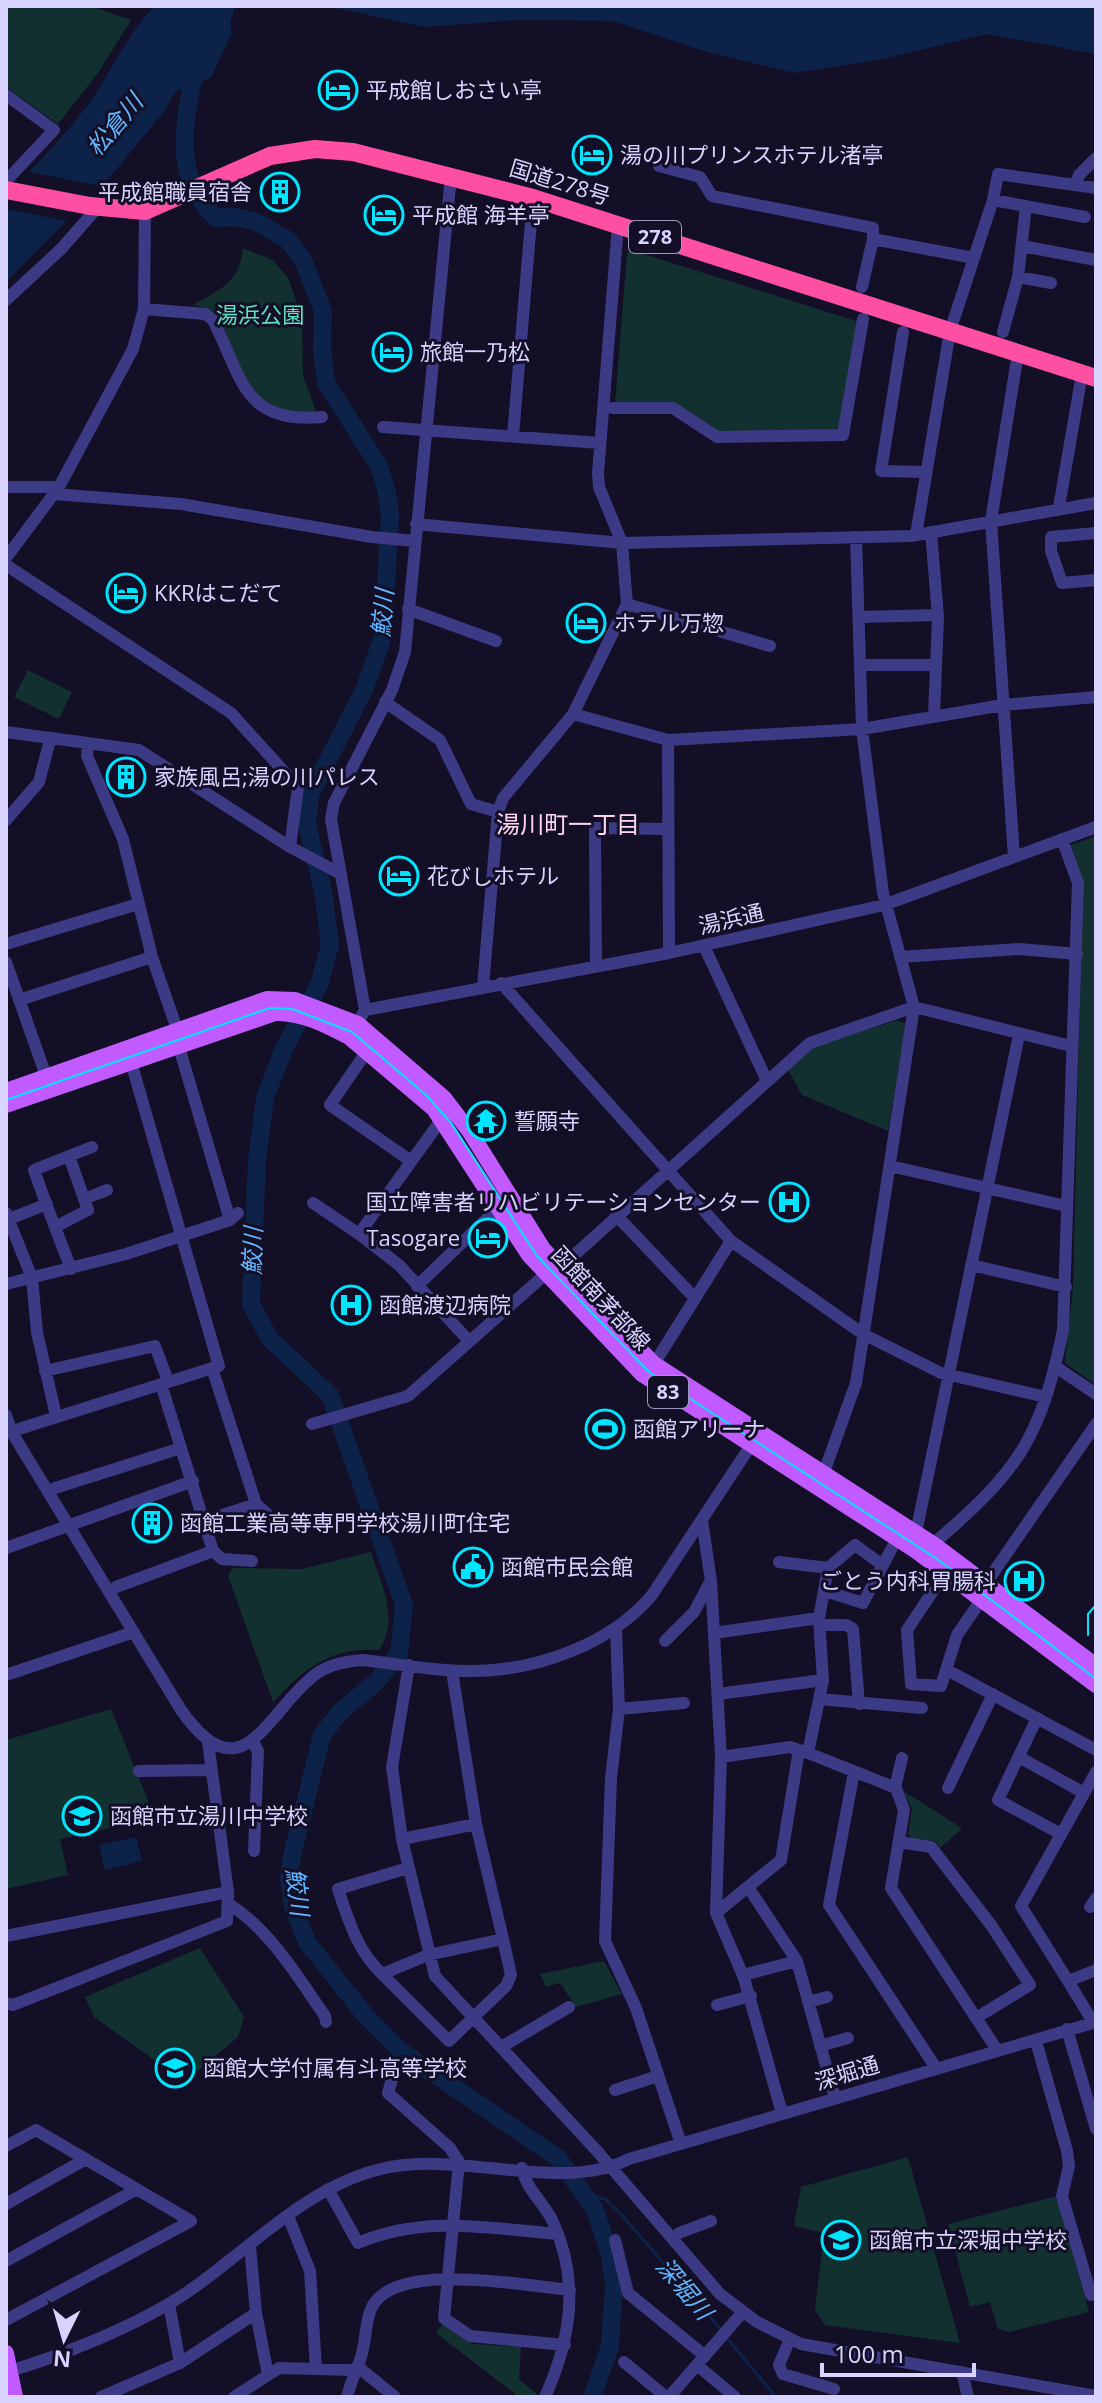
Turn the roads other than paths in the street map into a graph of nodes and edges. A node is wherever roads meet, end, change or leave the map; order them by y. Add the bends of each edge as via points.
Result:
1 (6, 95) edge
2 (1096, 158) edge
3 (659, 166) dead end
4 (451, 176) junction
5 (6, 181) edge
6 (1075, 185) junction
7 (1096, 188) edge
8 (6, 190) edge
9 (533, 198) junction
10 (993, 200) junction
11 (1026, 206) junction
12 (94, 207) junction
13 (145, 211) junction
14 (1085, 217) dead end
15 (618, 225) junction
16 (873, 239) junction
17 (1022, 246) junction
18 (974, 258) junction
19 (1096, 260) edge
20 (1018, 277) junction
21 (1051, 283) dead end
22 (862, 287) dead end
23 (6, 300) edge
24 (144, 309) junction
25 (863, 319) dead end
26 (950, 331) junction
27 (903, 332) dead end
28 (1003, 332) dead end
29 (1018, 353) junction
30 (1089, 376) edge
31 (612, 408) dead end
32 (322, 417) dead end
33 (383, 427) dead end
34 (427, 430) junction
35 (513, 436) junction
36 (600, 443) junction
37 (926, 472) junction
38 (6, 487) edge
39 (56, 491) junction
40 (1096, 503) edge
41 (1059, 507) junction
42 (991, 521) junction
43 (416, 524) junction
44 (931, 532) junction
45 (1096, 533) edge
46 (916, 535) junction
47 (856, 537) junction
48 (409, 540) junction
49 (622, 543) junction
50 (6, 558) edge
51 (6, 565) edge
52 (1096, 580) edge
53 (627, 604) junction
54 (408, 609) junction
55 (938, 615) junction
56 (859, 617) junction
57 (496, 641) dead end
58 (770, 646) dead end
59 (860, 665) junction
60 (936, 665) junction
61 (1096, 697) edge
62 (385, 702) junction
63 (1003, 705) junction
64 (573, 714) junction
65 (934, 716) junction
66 (862, 729) junction
67 (6, 732) edge
68 (50, 740) junction
69 (668, 740) junction
70 (88, 743) junction
71 (498, 812) junction
72 (6, 820) edge
73 (1096, 827) edge
74 (668, 829) junction
75 (1062, 839) junction
76 (296, 851) junction
77 (1014, 857) junction
78 (334, 872) junction
79 (138, 904) junction
80 (884, 905) junction
81 (6, 944) edge
82 (704, 946) junction
83 (669, 953) junction
84 (1077, 954) junction
85 (152, 957) junction
86 (900, 957) junction
87 (6, 962) edge
88 (596, 966) junction
89 (501, 983) junction
90 (483, 986) junction
91 (19, 1000) junction
92 (914, 1007) junction
93 (357, 1023) junction
94 (1019, 1035) junction
95 (178, 1039) junction
96 (1071, 1046) junction
97 (367, 1051) junction
98 (131, 1062) junction
99 (46, 1076) junction
100 (767, 1081) junction
101 (6, 1091) edge
102 (6, 1105) edge
103 (447, 1112) junction
104 (92, 1147) dead end
105 (69, 1156) junction
106 (411, 1161) junction
107 (890, 1166) junction
108 (667, 1170) junction
109 (987, 1188) junction
110 (107, 1190) dead end
111 (84, 1199) junction
112 (313, 1203) dead end
113 (47, 1204) junction
114 (1066, 1206) junction
115 (498, 1208) junction
116 (616, 1215) junction
117 (7, 1216) edge
118 (55, 1227) junction
119 (359, 1234) junction
120 (181, 1236) junction
121 (731, 1241) junction
122 (971, 1265) junction
123 (71, 1269) junction
124 (554, 1271) junction
125 (32, 1278) junction
126 (6, 1284) edge
127 (417, 1286) junction
128 (1066, 1287) junction
129 (690, 1293) dead end
130 (863, 1334) junction
131 (469, 1341) junction
132 (654, 1364) junction
133 (1056, 1367) junction
134 (212, 1368) junction
135 (45, 1371) junction
136 (948, 1375) junction
137 (164, 1383) junction
138 (1096, 1394) edge
139 (1046, 1397) junction
140 (6, 1415) edge
141 (56, 1416) junction
142 (312, 1424) dead end
143 (1096, 1424) edge
144 (8, 1432) edge
145 (756, 1439) junction
146 (181, 1448) junction
147 (193, 1481) junction
148 (821, 1481) junction
149 (55, 1488) dead end
150 (256, 1504) junction
151 (204, 1521) junction
152 (702, 1521) junction
153 (284, 1522) dead end
154 (70, 1525) junction
155 (905, 1541) junction
156 (933, 1544) junction
157 (6, 1548) edge
158 (213, 1551) junction
159 (252, 1561) dead end
160 (779, 1562) dead end
161 (881, 1564) junction
162 (828, 1568) junction
163 (991, 1576) dead end
164 (941, 1579) dead end
165 (711, 1581) junction
166 (116, 1587) dead end
167 (825, 1591) junction
168 (977, 1606) dead end
169 (820, 1621) junction
170 (616, 1630) junction
171 (134, 1632) junction
172 (714, 1633) junction
173 (665, 1641) dead end
174 (407, 1665) junction
175 (1096, 1666) edge
176 (947, 1670) junction
177 (452, 1671) junction
178 (6, 1675) edge
179 (823, 1680) junction
180 (1096, 1685) edge
181 (718, 1694) junction
182 (993, 1694) junction
183 (819, 1699) junction
184 (684, 1703) dead end
185 (859, 1704) junction
186 (922, 1708) dead end
187 (619, 1709) junction
188 (1037, 1718) junction
189 (208, 1742) junction
190 (253, 1742) junction
191 (1096, 1750) edge
192 (804, 1752) junction
193 (721, 1757) junction
194 (1019, 1757) junction
195 (902, 1758) dead end
196 (210, 1770) junction
197 (139, 1771) dead end
198 (854, 1772) junction
199 (1096, 1772) edge
200 (895, 1788) junction
201 (948, 1788) dead end
202 (1084, 1793) junction
203 (476, 1824) junction
204 (1061, 1834) junction
205 (402, 1839) junction
206 (899, 1842) junction
207 (254, 1851) dead end
208 (408, 1868) junction
209 (748, 1887) junction
210 (228, 1898) junction
211 (716, 1913) junction
212 (6, 1936) edge
213 (503, 1939) junction
214 (428, 1955) junction
215 (797, 1961) junction
216 (1096, 1970) edge
217 (382, 1974) junction
218 (743, 1975) junction
219 (1068, 1981) junction
220 (751, 1996) junction
221 (827, 1997) dead end
222 (808, 2002) junction
223 (6, 2003) edge
224 (717, 2005) dead end
225 (569, 2007) dead end
226 (474, 2017) junction
227 (976, 2018) junction
228 (326, 2022) dead end
229 (1095, 2022) edge
230 (1067, 2029) junction
231 (848, 2038) dead end
232 (503, 2046) junction
233 (820, 2046) junction
234 (1038, 2048) dead end
235 (997, 2050) junction
236 (936, 2068) junction
237 (394, 2072) dead end
238 (658, 2076) junction
239 (615, 2090) dead end
240 (835, 2098) junction
241 (782, 2113) junction
242 (1096, 2129) edge
243 (681, 2144) junction
244 (6, 2146) edge
245 (86, 2159) junction
246 (459, 2162) junction
247 (522, 2168) junction
248 (612, 2168) junction
249 (137, 2189) junction
250 (328, 2189) junction
251 (6, 2204) edge
252 (288, 2216) junction
253 (711, 2221) dead end
254 (453, 2225) junction
255 (679, 2233) dead end
256 (558, 2234) junction
257 (615, 2240) dead end
258 (250, 2246) junction
259 (6, 2261) edge
260 (448, 2279) junction
261 (570, 2290) junction
262 (1091, 2295) dead end
263 (169, 2304) junction
264 (256, 2313) junction
265 (742, 2313) junction
266 (6, 2320) edge
267 (790, 2339) junction
268 (565, 2345) junction
269 (6, 2353) edge
270 (701, 2361) junction
271 (624, 2362) dead end
272 (180, 2363) junction
273 (355, 2368) junction
274 (316, 2369) junction
275 (8, 2372) edge
276 (962, 2372) junction
277 (268, 2375) junction
278 (834, 2389) dead end
279 (1096, 2396) edge
280 (15, 2397) edge
281 (101, 2397) edge
282 (234, 2397) edge
283 (347, 2397) edge
284 (395, 2397) edge
285 (545, 2397) edge
286 (667, 2397) edge
287 (735, 2397) edge
288 (968, 2397) edge

1 - 5 street via 54,130
2 - 6 street
3 - 16 street via 700,177 712,196 873,228
4 - 9 highway, 国道278号 / 278
4 - 13 highway, 国道278号 / 278 via 353,152 315,149 270,156
4 - 34 street
6 - 7 street
6 - 10 street via 998,174
8 - 12 highway, 国道278号 / 278
9 - 15 highway, 国道278号 / 278
9 - 35 street
10 - 11 street
10 - 18 street
11 - 14 street
11 - 17 street
12 - 13 highway, 国道278号 / 278
12 - 23 street via 61,249
13 - 24 street
15 - 26 highway, 国道278号 / 278
15 - 36 street
16 - 18 street
16 - 22 street
17 - 19 street
17 - 20 street
18 - 26 street
20 - 21 street
20 - 28 street
24 - 32 street via 205,314 213,320 247,394 272,415 292,420
24 - 39 street via 133,349
25 - 31 street via 843,435 717,437 673,408
26 - 29 highway, 国道278号 / 278
26 - 37 street
27 - 37 street via 881,471
29 - 30 highway, 国道278号 / 278
29 - 42 street
30 - 41 street
33 - 34 street
34 - 35 street
34 - 43 street
35 - 36 street
36 - 49 street via 599,487
37 - 46 street
38 - 39 street
39 - 48 street via 181,504
39 - 50 street
40 - 41 street
41 - 42 street
42 - 44 street
42 - 63 street
43 - 48 street
43 - 49 street
44 - 46 street
44 - 55 street
45 - 52 street via 1051,537 1051,551 1062,583
46 - 47 street
47 - 49 street
47 - 56 street
48 - 54 street
49 - 53 street
51 - 76 street via 231,713 298,787
53 - 58 street
53 - 64 street
54 - 57 street
54 - 62 street via 402,663
55 - 56 street
55 - 60 street
56 - 59 street
59 - 60 street
59 - 66 street
60 - 65 street
61 - 63 street
62 - 71 street via 440,740 471,804
62 - 78 street via 334,803
63 - 65 street
63 - 77 street
64 - 69 street
64 - 71 street via 511,784
65 - 66 street
66 - 69 street
66 - 80 street
67 - 68 street
68 - 70 street
68 - 72 street via 39,782
69 - 74 street
70 - 76 street via 139,750
70 - 79 street via 87,756 123,839
71 - 90 street
73 - 75 street, 湯浜通
74 - 83 street
74 - 88 street via 595,828
75 - 77 street, 湯浜通
75 - 84 street via 1078,883
76 - 78 street
77 - 80 street, 湯浜通
78 - 93 street
79 - 81 street
79 - 85 street
80 - 82 street, 湯浜通
80 - 86 street
82 - 83 street, 湯浜通
82 - 100 street
83 - 88 street, 湯浜通
84 - 86 street via 1019,949
84 - 96 street
85 - 91 street
85 - 95 street
86 - 92 street
87 - 91 street
88 - 89 street, 湯浜通
89 - 90 street, 湯浜通
89 - 108 street
90 - 93 street, 湯浜通
91 - 99 street
92 - 94 street
92 - 100 street via 810,1043
92 - 107 street
93 - 95 main road, 函館南茅部線 / 83 via 267,999
93 - 97 main road, 函館南茅部線 / 83
93 - 103 main road, 函館南茅部線 / 83
94 - 96 street
94 - 109 street
95 - 98 main road, 函館南茅部線 / 83
95 - 99 main road, 函館南茅部線 / 83
95 - 120 street via 234,1217
96 - 114 street
97 - 103 main road, 函館南茅部線 / 83
97 - 106 street via 330,1105
98 - 102 main road, 函館南茅部線 / 83
98 - 120 street
99 - 101 main road, 函館南茅部線 / 83
100 - 108 street
103 - 106 street
103 - 115 main road, 函館南茅部線 / 83
103 - 124 main road, 函館南茅部線 / 83
104 - 105 street
105 - 111 street
105 - 113 street via 34,1170
106 - 119 street
107 - 109 street
107 - 130 street
108 - 116 street
108 - 121 street
109 - 114 street
109 - 122 street
110 - 111 street
111 - 118 street via 88,1210
112 - 119 street
113 - 117 street
113 - 118 street
114 - 128 street
115 - 124 main road, 函館南茅部線 / 83 via 523,1247
115 - 127 street
116 - 124 street
116 - 129 street
117 - 125 street
118 - 123 street
119 - 127 street
120 - 123 street
120 - 134 street via 219,1366
121 - 130 street
121 - 132 street
122 - 128 street
122 - 136 street
123 - 125 street
124 - 131 street
124 - 132 main road, 函館南茅部線 / 83
124 - 145 main road, 函館南茅部線 / 83 via 642,1374
125 - 126 street
125 - 135 street
127 - 131 street
128 - 133 street
130 - 136 street
130 - 148 street via 856,1383
131 - 142 street via 408,1396
132 - 145 main road, 函館南茅部線 / 83
133 - 138 street
133 - 139 street
134 - 137 street
134 - 150 street
135 - 137 street via 155,1346
135 - 141 street
136 - 139 street
136 - 155 street
137 - 141 street
137 - 146 street
139 - 156 street via 1027,1446 1011,1469
140 - 144 street
141 - 144 street
143 - 163 street
144 - 154 street
145 - 148 main road, 函館南茅部線 / 83
145 - 152 street
146 - 147 street
146 - 149 street
147 - 151 street
147 - 154 street
148 - 155 main road, 函館南茅部線 / 83
150 - 151 street
150 - 153 street via 277,1523
151 - 158 street
152 - 165 street
152 - 170 street via 652,1595
154 - 157 street
154 - 171 street
155 - 156 main road, 函館南茅部線 / 83
155 - 161 street
155 - 180 main road, 函館南茅部線 / 83
156 - 175 main road, 函館南茅部線 / 83
158 - 159 street via 222,1559
158 - 166 street
160 - 162 street
161 - 162 street via 855,1545
161 - 167 street via 863,1603
162 - 167 street
164 - 176 street via 907,1630 911,1684 941,1686
165 - 172 street
165 - 173 street via 694,1612
167 - 169 street
168 - 176 street via 957,1635
169 - 172 street
169 - 179 street
169 - 185 street via 853,1629
170 - 177 street via 519,1666
170 - 187 street
171 - 178 street
171 - 189 street via 181,1710
172 - 181 street
174 - 177 street
174 - 190 street via 344,1662 317,1674
174 - 205 street via 392,1767
176 - 182 street
177 - 203 street
179 - 181 street
179 - 183 street
181 - 193 street
182 - 188 street
182 - 201 street
183 - 185 street
183 - 192 street
184 - 187 street
185 - 186 street
187 - 238 street via 605,1941 636,2008
188 - 191 street
188 - 194 street
189 - 190 street via 232,1748
189 - 196 street
190 - 207 street via 258,1751
192 - 193 street via 790,1747
192 - 198 street
192 - 209 street via 781,1860
193 - 211 street
194 - 202 street
194 - 204 street via 998,1800
195 - 200 street
196 - 197 street
196 - 210 street
198 - 200 street
198 - 236 street via 829,1905
199 - 202 street
200 - 206 street via 904,1810
202 - 204 street
203 - 205 street
203 - 213 street
204 - 219 street via 1021,1906
205 - 208 street
206 - 227 street via 891,1888
206 - 227 street via 931,1847 1030,1985
208 - 214 street
208 - 217 street via 338,1889 366,1959
209 - 211 street
209 - 215 street
210 - 212 street
210 - 223 street via 227,1921 13,2005
210 - 228 street via 271,1941
211 - 218 street
213 - 214 street
213 - 226 street via 511,1975
214 - 217 street
214 - 226 street via 435,1976
215 - 218 street
215 - 222 street
216 - 219 street
217 - 226 street via 449,2041
218 - 220 street
219 - 229 street
220 - 224 street
220 - 241 street
221 - 222 street
222 - 233 street
225 - 232 street
226 - 232 street
227 - 235 street
229 - 230 street, 深堀通
230 - 235 street, 深堀通
230 - 242 street
231 - 233 street
232 - 248 street
233 - 240 street
234 - 262 street via 1067,2151 1062,2196
235 - 236 street, 深堀通
236 - 240 street, 深堀通
237 - 246 street via 388,2093
238 - 239 street
238 - 243 street
240 - 241 street, 深堀通
241 - 243 street, 深堀通
243 - 248 street, 深堀通
244 - 245 street via 36,2130
245 - 249 street
245 - 251 street
246 - 247 street, 深堀通
246 - 250 street, 深堀通 via 379,2169
246 - 254 street
247 - 248 street, 深堀通 via 591,2173
247 - 256 street
248 - 265 street
249 - 259 street
249 - 266 street via 191,2221
250 - 252 street, 深堀通
250 - 254 street via 358,2243 391,2229
252 - 258 street, 深堀通
252 - 274 street via 310,2271
253 - 255 street
254 - 256 street
254 - 260 street
256 - 261 street
257 - 270 street via 628,2293
258 - 263 street, 深堀通
258 - 264 street
260 - 261 street
260 - 268 street via 444,2318 470,2336
260 - 273 street via 407,2282 390,2289 372,2307
261 - 268 street
263 - 272 street
263 - 275 street, 深堀通
264 - 272 street
264 - 277 street
265 - 267 street
265 - 270 street
267 - 276 street
267 - 278 street via 779,2365 783,2374
268 - 285 street
269 - 275 main road
270 - 286 street
270 - 287 street
271 - 286 street
272 - 281 street
273 - 274 street
273 - 283 street
273 - 284 street
274 - 277 street via 279,2368
275 - 280 main road
276 - 279 street
276 - 288 street
277 - 282 street

